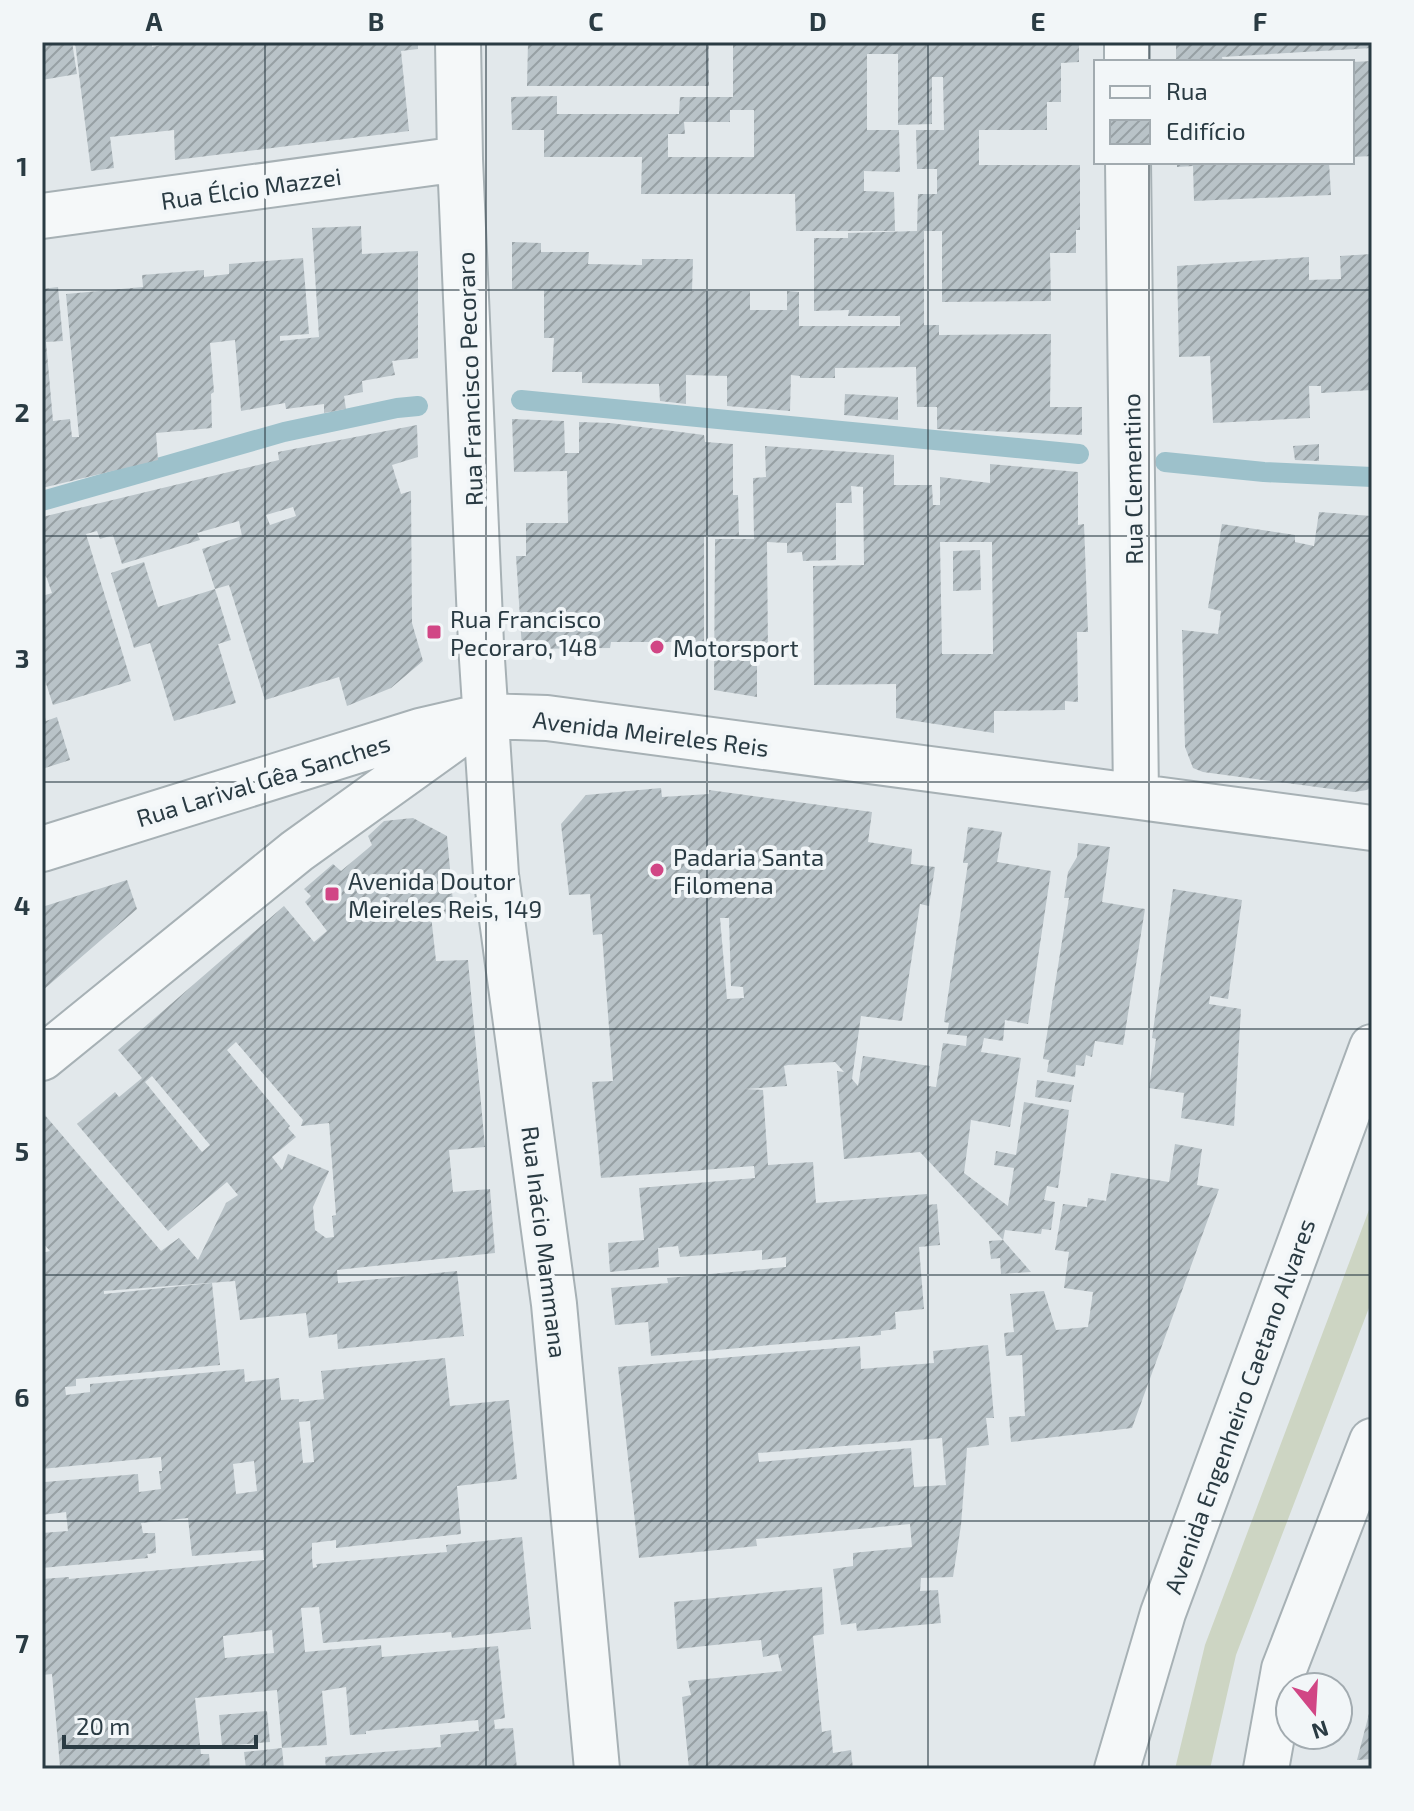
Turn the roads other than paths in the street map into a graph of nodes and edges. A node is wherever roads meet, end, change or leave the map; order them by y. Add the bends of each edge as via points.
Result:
1 (458, 42) edge
2 (460, 159) junction
3 (1128, 164) edge
4 (42, 216) edge
5 (485, 716) junction
6 (1136, 795) junction
7 (1372, 828) edge
8 (42, 849) edge
9 (1372, 1047) edge
10 (42, 1058) edge
11 (1372, 1441) edge
12 (597, 1769) edge
13 (1117, 1769) edge
14 (1266, 1769) edge

1 - 2 street, Rua Francisco Pecoraro
2 - 4 street, Rua Élcio Mazzei
2 - 5 street, Rua Francisco Pecoraro
3 - 6 street, Rua Clementino
5 - 6 street, Avenida Meireles Reis via 547,718
5 - 8 street, Rua Larival Gêa Sanches via 383,742
5 - 10 street via 297,851
5 - 12 street, Rua Inácio Mammana via 496,875 554,1304
6 - 7 street, Avenida Meireles Reis
9 - 13 street, Avenida Engenheiro Caetano Alvares via 1163,1613
11 - 14 street via 1284,1669

